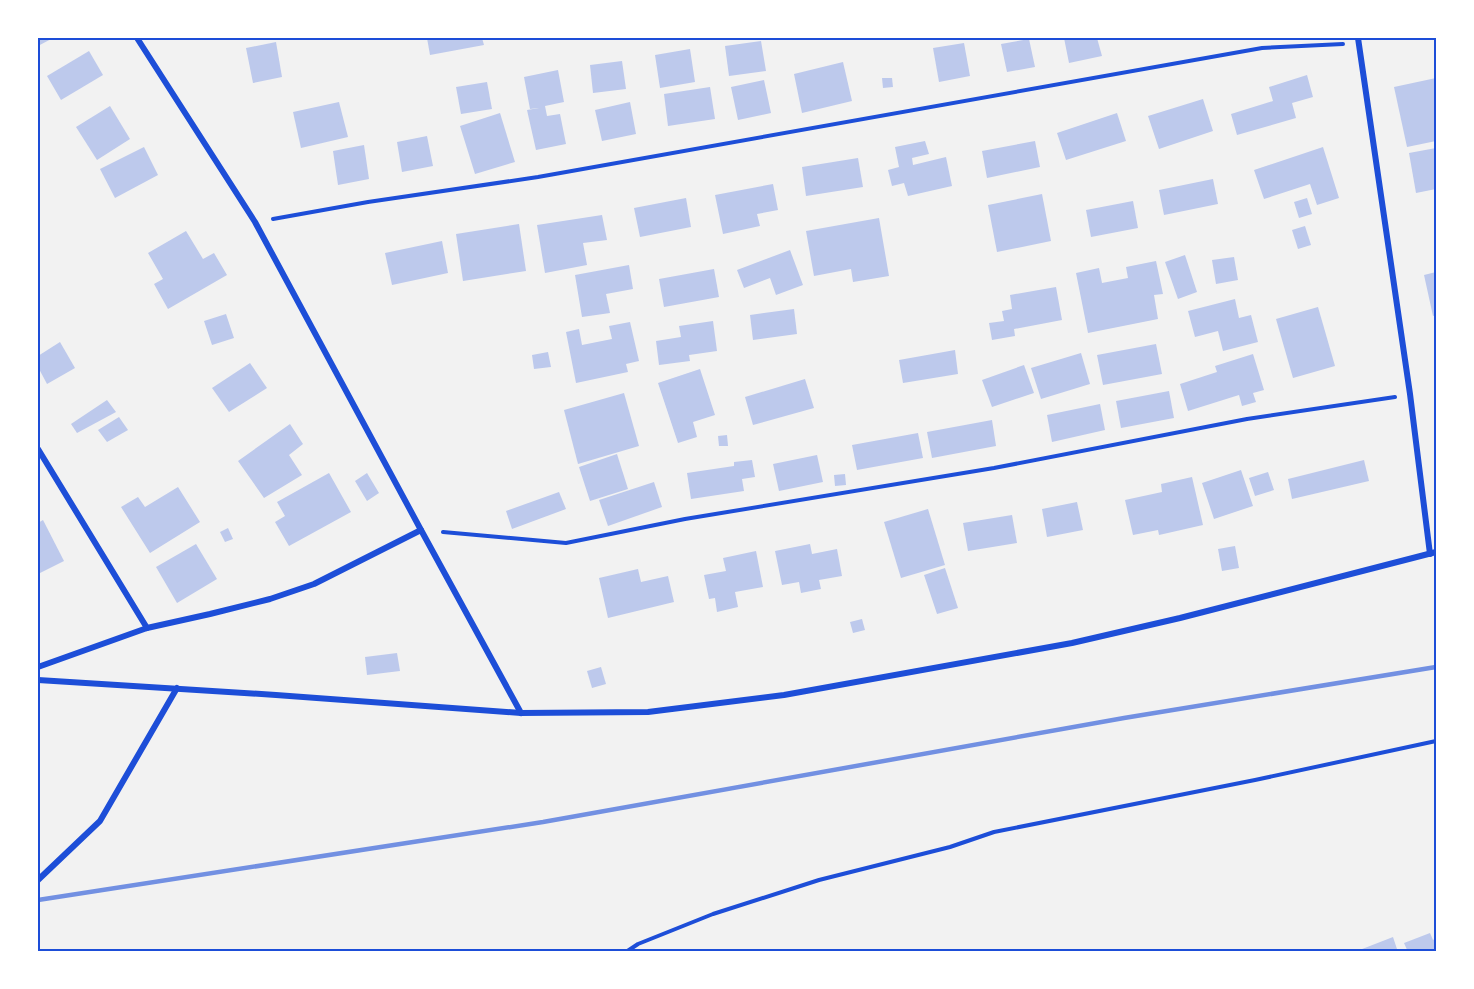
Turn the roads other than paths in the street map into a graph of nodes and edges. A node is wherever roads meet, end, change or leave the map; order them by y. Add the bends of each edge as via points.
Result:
1 (137, 38) edge
2 (1358, 41) edge
3 (38, 449) edge
4 (421, 530) junction
5 (1433, 553) edge
6 (147, 628) junction
7 (38, 667) edge
8 (38, 680) edge
9 (177, 688) junction
10 (521, 713) junction
11 (38, 880) edge

1 - 4 street via 255,222
2 - 5 street
3 - 6 street
4 - 6 street via 314,584 270,599
4 - 10 street
5 - 10 street via 1072,643 796,693 648,712
6 - 7 street
8 - 9 street
9 - 10 street
9 - 11 street via 100,821

